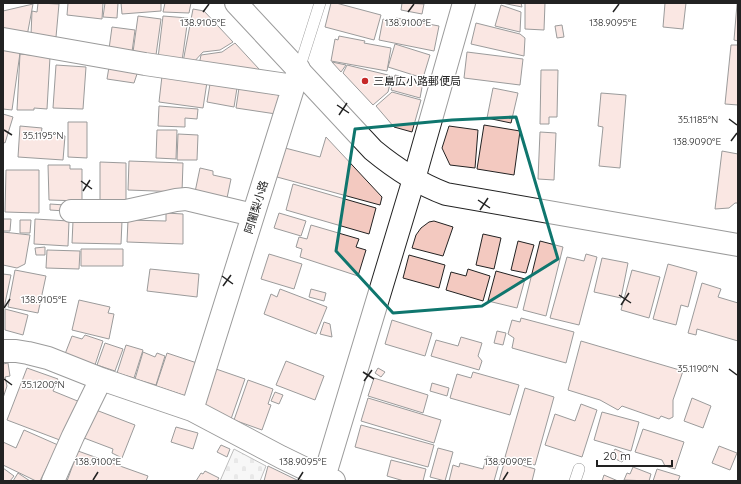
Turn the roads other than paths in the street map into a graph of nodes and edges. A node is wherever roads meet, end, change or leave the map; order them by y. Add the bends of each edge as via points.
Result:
1 (236, 3) edge
2 (320, 3) edge
3 (464, 3) edge
4 (3, 39) edge
5 (296, 78) junction
6 (414, 179) junction
7 (72, 211) dead end
8 (253, 215) junction
9 (738, 246) edge
10 (3, 351) edge
11 (101, 379) junction
12 (192, 410) junction
13 (578, 469) dead end
14 (327, 480) edge
15 (53, 481) edge
16 (575, 481) edge

1 - 5 street
2 - 5 lane, 阿闍梨小路
3 - 6 street
4 - 5 street via 145,64
5 - 6 street via 373,150
5 - 8 street, 阿闍梨小路
6 - 9 street via 446,194
6 - 14 street
7 - 8 street via 126,210 186,199
8 - 12 street, 阿闍梨小路
10 - 11 street via 48,358
11 - 12 street
11 - 15 street
12 - 14 street
13 - 16 lane

